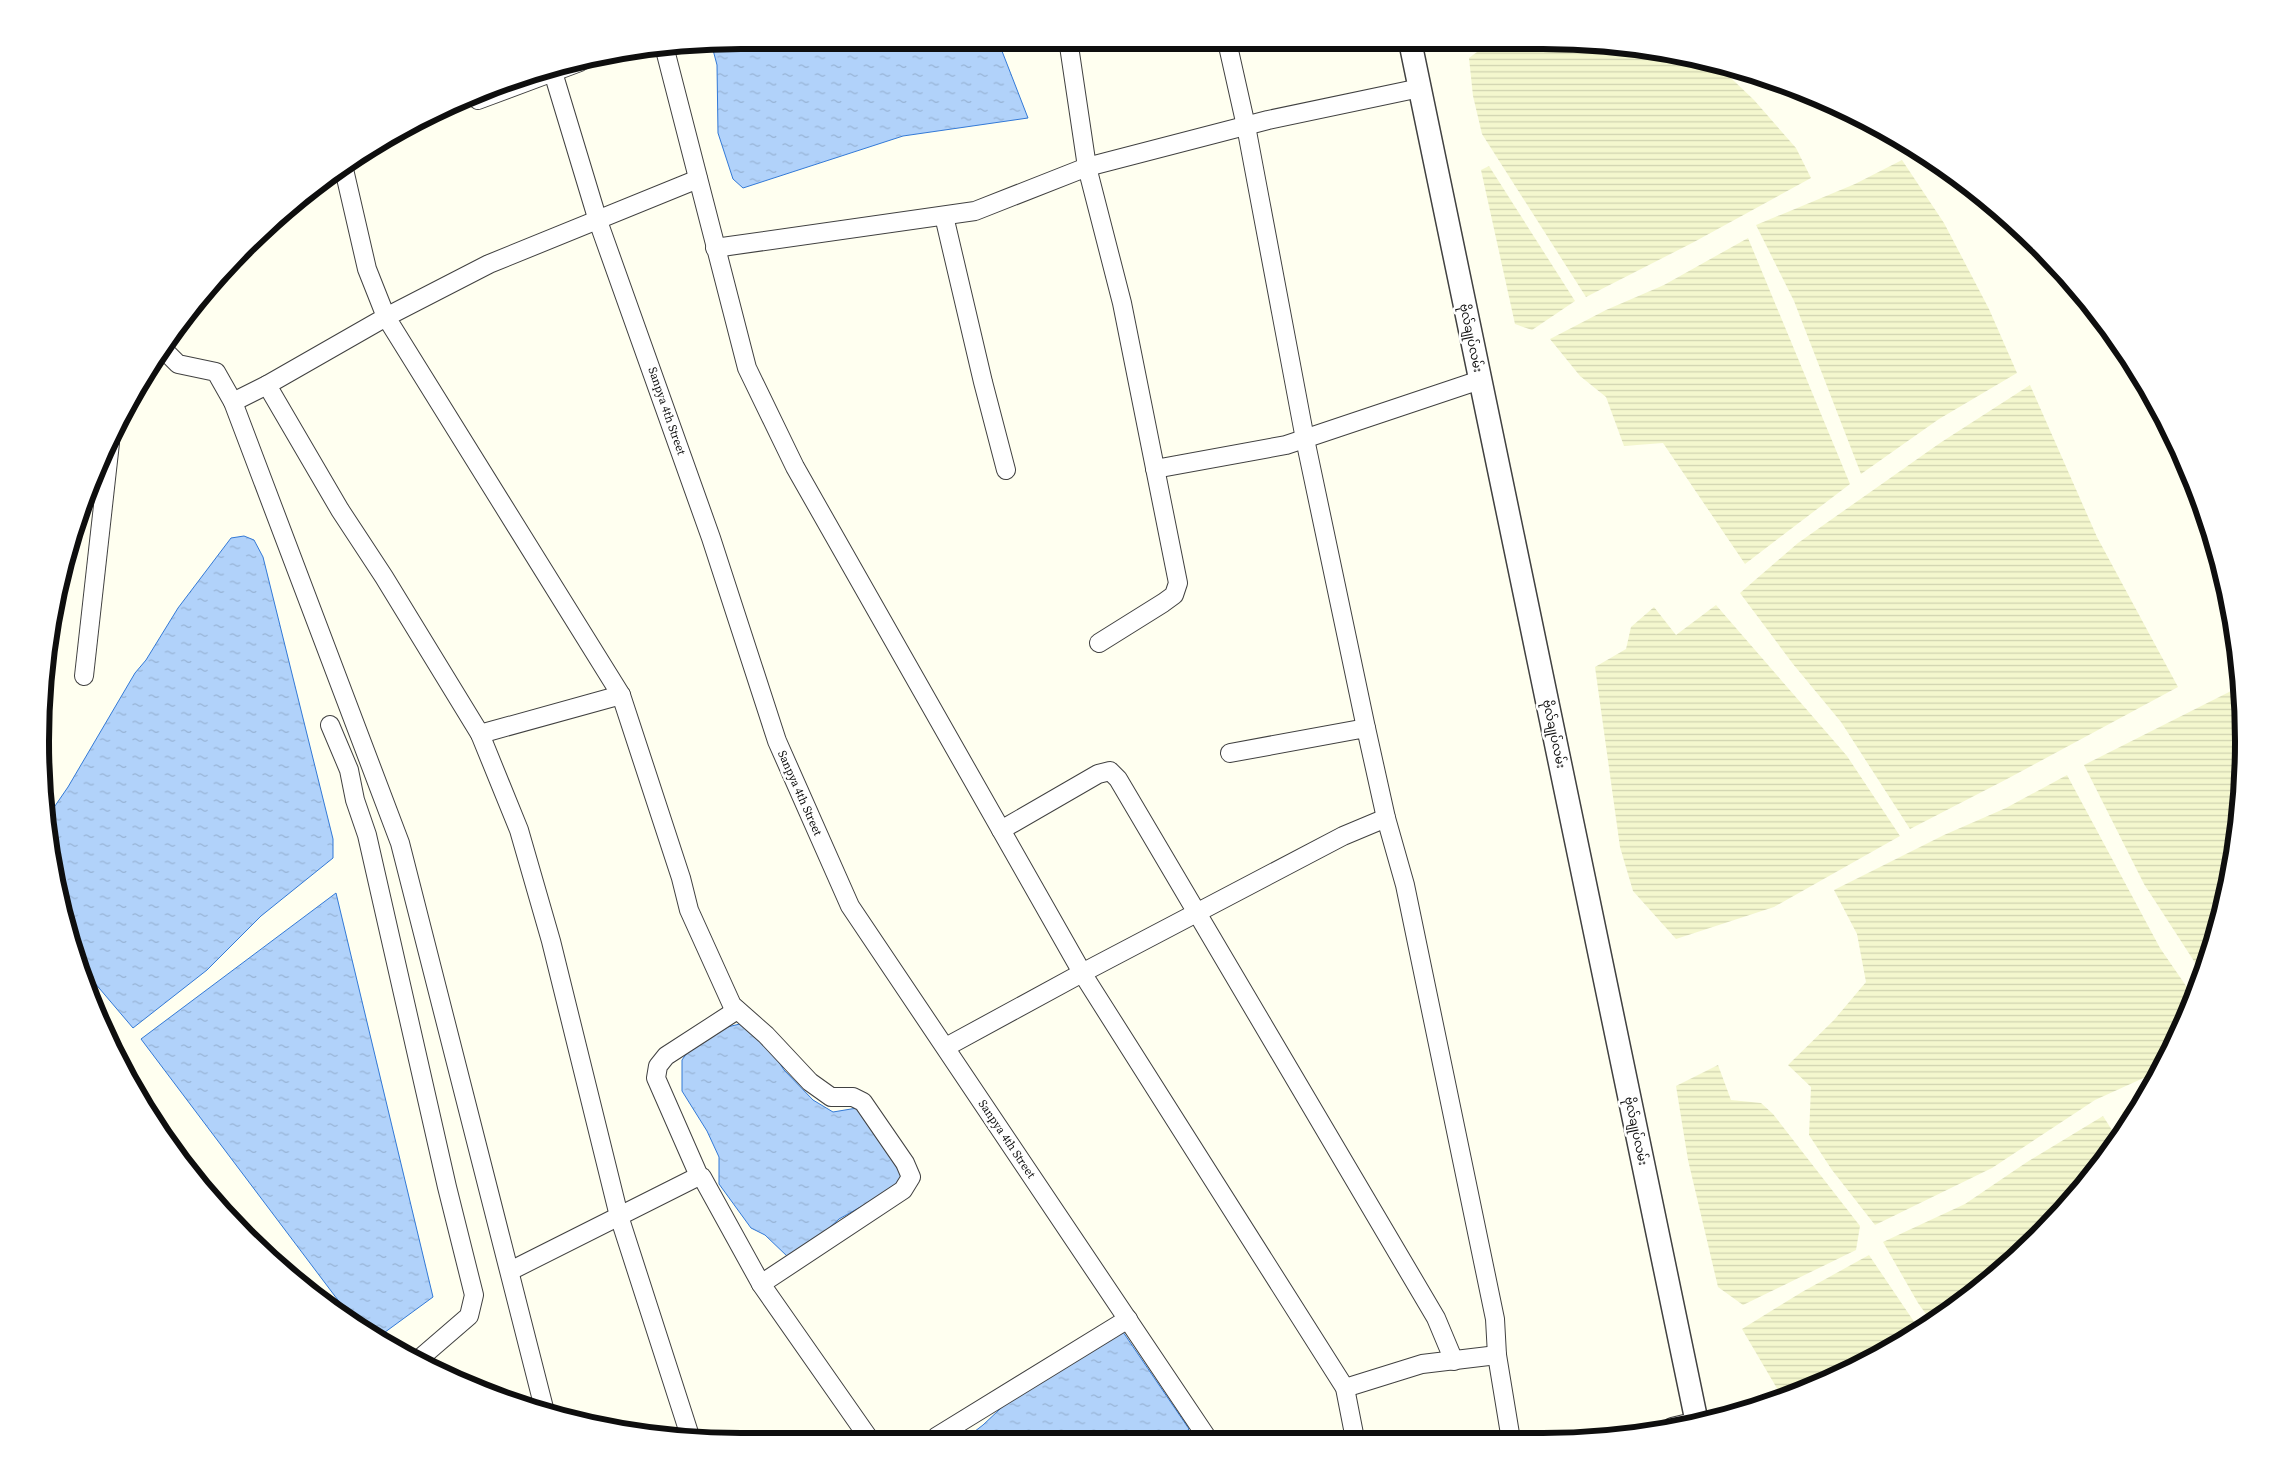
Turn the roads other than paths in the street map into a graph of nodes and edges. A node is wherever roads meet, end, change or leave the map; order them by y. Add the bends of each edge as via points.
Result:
1 (1069, 49) edge
2 (1229, 49) edge
3 (1412, 49) edge
4 (666, 53) edge
5 (554, 74) edge
6 (1420, 88) junction
7 (1246, 126) junction
8 (1087, 166) junction
9 (345, 173) edge
10 (698, 179) junction
11 (944, 216) junction
12 (598, 221) junction
13 (715, 248) junction
14 (386, 317) junction
15 (167, 353) edge
16 (1480, 380) junction
17 (267, 385) junction
18 (234, 402) junction
19 (1305, 439) junction
20 (108, 461) edge
21 (1156, 469) junction
22 (1006, 470) dead end
23 (1099, 643) dead end
24 (84, 676) dead end
25 (621, 695) junction
26 (330, 725) dead end
27 (1366, 728) junction
28 (480, 734) junction
29 (1230, 753) dead end
30 (1386, 818) junction
31 (1001, 830) junction
32 (1197, 912) junction
33 (1082, 973) junction
34 (737, 1010) junction
35 (946, 1047) junction
36 (699, 1176) junction
37 (619, 1216) junction
38 (510, 1271) junction
39 (762, 1284) junction
40 (1128, 1319) junction
41 (1497, 1355) junction
42 (423, 1356) edge
43 (1454, 1360) junction
44 (1345, 1388) junction
45 (543, 1404) edge
46 (1696, 1416) edge
47 (688, 1431) edge
48 (865, 1433) edge
49 (943, 1433) edge
50 (1204, 1433) edge
51 (1354, 1433) edge
52 (1510, 1433) edge

1 - 8 street
2 - 7 street
3 - 6 street, ဗိုလ်ချုပ်လမ်း
4 - 10 street
5 - 12 street, Sanpya 4th Street
6 - 7 street
6 - 16 street, ဗိုလ်ချုပ်လမ်း
7 - 8 street
7 - 19 street
8 - 11 street via 975,211
8 - 21 street via 1122,303
9 - 14 street via 367,269
10 - 12 street
10 - 13 street
11 - 13 street
11 - 22 street
12 - 14 street via 490,264
12 - 35 street, Sanpya 4th Street via 711,538 777,741 850,906
13 - 31 street via 747,368 795,468
14 - 17 street
14 - 25 street
15 - 18 street via 178,364 216,372
16 - 19 street
16 - 46 street, ဗိုလ်ချုပ်လမ်း
17 - 18 street
17 - 28 street via 340,510
18 - 38 street via 400,843
19 - 21 street via 1286,446
19 - 27 street
20 - 24 street
21 - 23 street via 1178,583 1174,595
25 - 28 street
25 - 34 street via 682,878 689,910 726,995
26 - 42 street via 349,770 354,800 367,835 474,1295 469,1316
27 - 29 street
27 - 30 street
28 - 37 street via 519,830 551,941
30 - 32 street via 1343,836
30 - 41 street via 1405,885 1495,1319
31 - 32 street via 1098,774 1110,771 1118,779
31 - 33 street
32 - 33 street
32 - 43 street via 1436,1318
33 - 35 street
33 - 44 street
34 - 36 street via 666,1056 658,1066 656,1078
34 - 39 street via 766,1035 810,1082 831,1097 853,1097 863,1102 906,1163 911,1177 903,1190
35 - 40 street, Sanpya 4th Street
36 - 37 street
36 - 39 street via 704,1179
37 - 38 street
37 - 47 street
38 - 45 street
39 - 48 street
40 - 49 street
40 - 50 street, Sanpya 4th Street
41 - 43 street
41 - 52 street
43 - 44 street via 1422,1364
44 - 51 street

